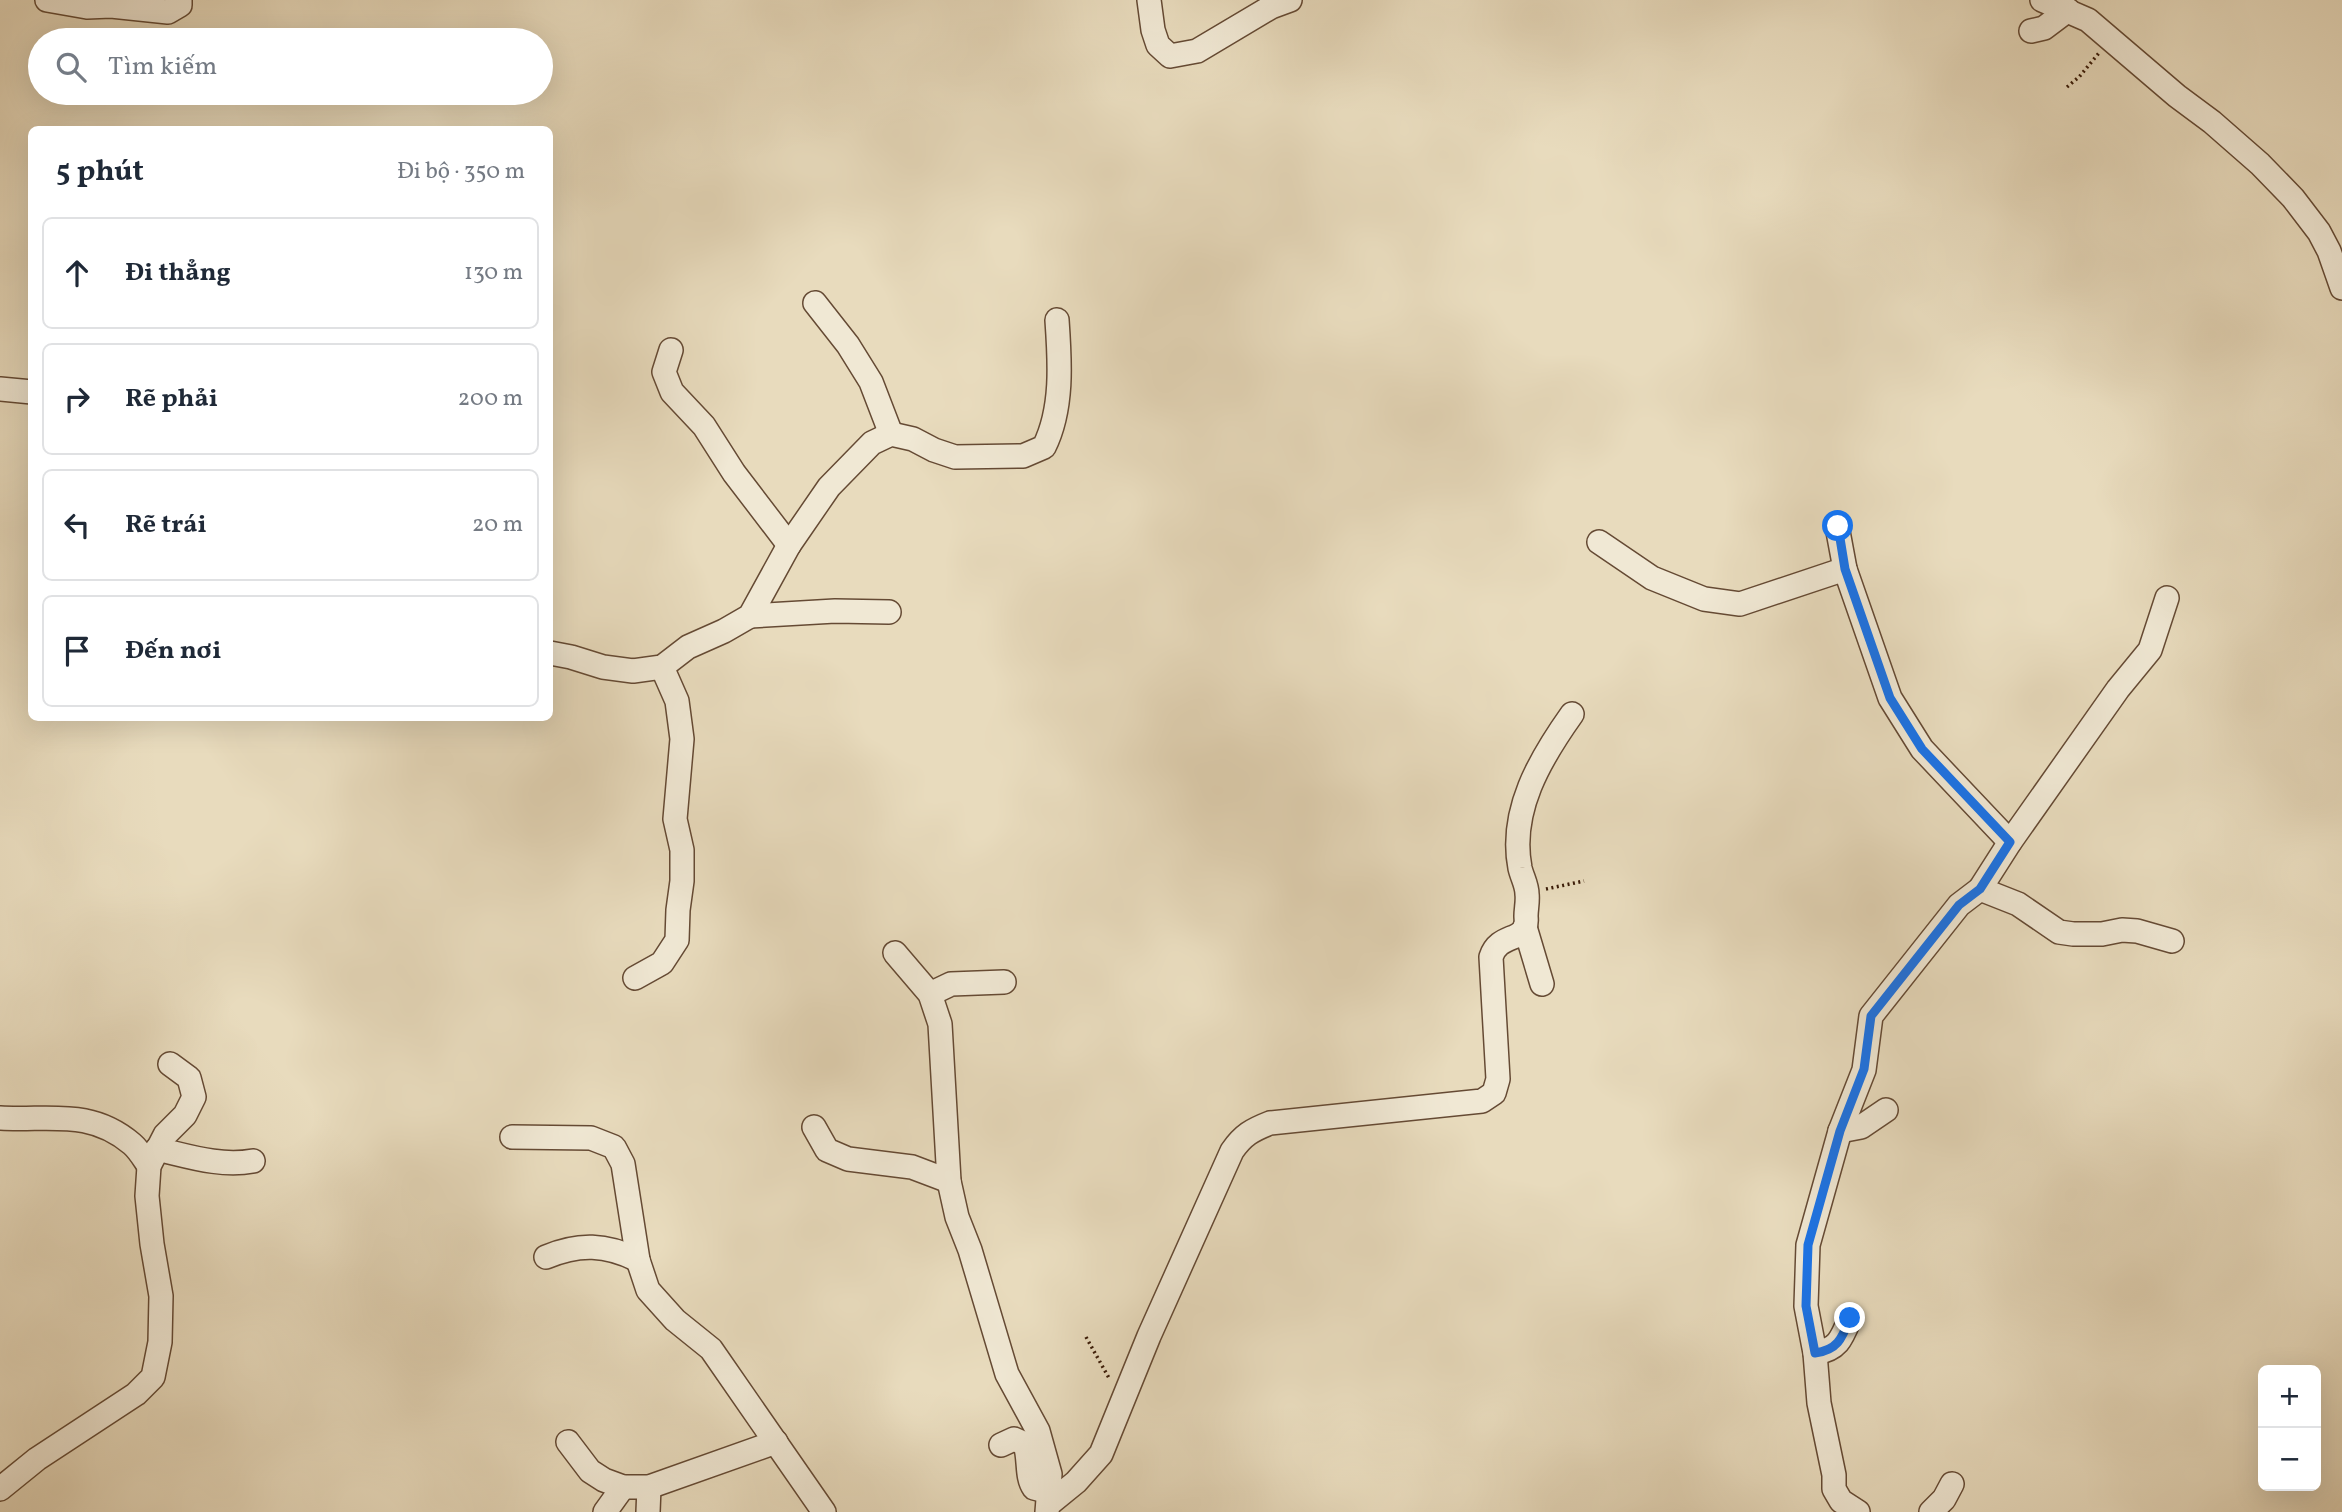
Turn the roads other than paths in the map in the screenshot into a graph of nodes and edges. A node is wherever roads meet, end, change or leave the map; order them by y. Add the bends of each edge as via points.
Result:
1 (47, 0) edge
2 (180, 0) edge
3 (1149, 0) edge
4 (1290, 0) edge
5 (2042, 0) edge
6 (2068, 10) junction
7 (2031, 31) dead end
8 (2342, 288) edge
9 (815, 303) dead end
10 (1058, 320) dead end
11 (671, 350) dead end
12 (0, 389) edge
13 (28, 392) edge
14 (891, 434) junction
15 (1838, 526) dead end
16 (1600, 542) dead end
17 (789, 545) junction
18 (1845, 569) junction
19 (2167, 598) dead end
20 (889, 612) dead end
21 (750, 616) junction
22 (553, 654) edge
23 (663, 667) junction
24 (1572, 714) dead end
25 (2010, 842) junction
26 (1980, 889) junction
27 (1525, 927) junction
28 (2172, 941) dead end
29 (895, 953) dead end
30 (635, 978) dead end
31 (1003, 982) dead end
32 (1542, 984) dead end
33 (930, 994) junction
34 (170, 1064) dead end
35 (1886, 1110) dead end
36 (0, 1118) edge
37 (814, 1127) dead end
38 (1840, 1131) junction
39 (512, 1137) dead end
40 (153, 1157) junction
41 (253, 1161) dead end
42 (949, 1181) junction
43 (546, 1257) dead end
44 (638, 1260) junction
45 (1850, 1318) dead end
46 (1815, 1353) junction
47 (568, 1442) dead end
48 (776, 1442) junction
49 (1001, 1445) dead end
50 (1952, 1484) dead end
51 (623, 1487) junction
52 (649, 1487) junction
53 (0, 1489) edge
54 (1049, 1502) edge
55 (605, 1512) edge
56 (648, 1512) edge
57 (824, 1512) edge
58 (1857, 1512) edge
59 (1931, 1512) edge

1 - 2 street via 87,8 168,12 180,5
3 - 4 street via 1158,45 1170,56 1197,51
5 - 6 street
6 - 7 street via 2044,28
6 - 8 street via 2110,37 2212,122 2293,198 2319,232
9 - 14 street via 871,382
10 - 14 street via 1058,392 1053,429 1044,447 1023,456 955,457
11 - 17 street via 664,372 672,392 704,426
12 - 13 street
14 - 17 street via 872,443 830,486
15 - 18 street
16 - 18 street via 1652,578 1704,599 1740,604
17 - 21 street
18 - 25 street via 1890,698 1922,749
19 - 25 street via 2150,650
20 - 21 street
21 - 23 street via 688,647
22 - 23 street via 633,671
23 - 30 street via 677,701 682,739 675,819 682,850 677,940 663,963
24 - 27 street via 1527,791 1520,814
25 - 26 street
26 - 28 street via 2018,904 2059,932 2137,931
26 - 38 street via 1959,905 1871,1016 1864,1069
27 - 32 street
27 - 54 street via 1493,949 1491,957 1498,1079 1493,1093 1482,1101 1270,1123 1241,1138 1154,1323 1101,1454 1076,1482
29 - 33 street
31 - 33 street via 951,985
33 - 42 street via 940,1024
34 - 40 street via 189,1078 194,1097
35 - 38 street via 1861,1127
36 - 40 street via 74,1117 104,1127
37 - 42 street via 827,1150 848,1159 912,1167
38 - 46 street via 1808,1245 1806,1306
39 - 44 street via 590,1138 614,1147 623,1164
40 - 41 street via 237,1164
40 - 53 street via 146,1196 161,1296 160,1342 153,1377 136,1394
42 - 54 street via 1007,1374 1038,1431 1050,1474
43 - 44 street via 561,1250 592,1247 617,1250
44 - 48 street via 648,1290 711,1349
45 - 46 street via 1838,1343
46 - 58 street via 1834,1489 1841,1501
47 - 51 street via 590,1471
48 - 52 street
48 - 57 street
49 - 54 street via 1014,1439 1025,1444 1029,1482
50 - 59 street
51 - 52 street
51 - 55 street
52 - 56 street

